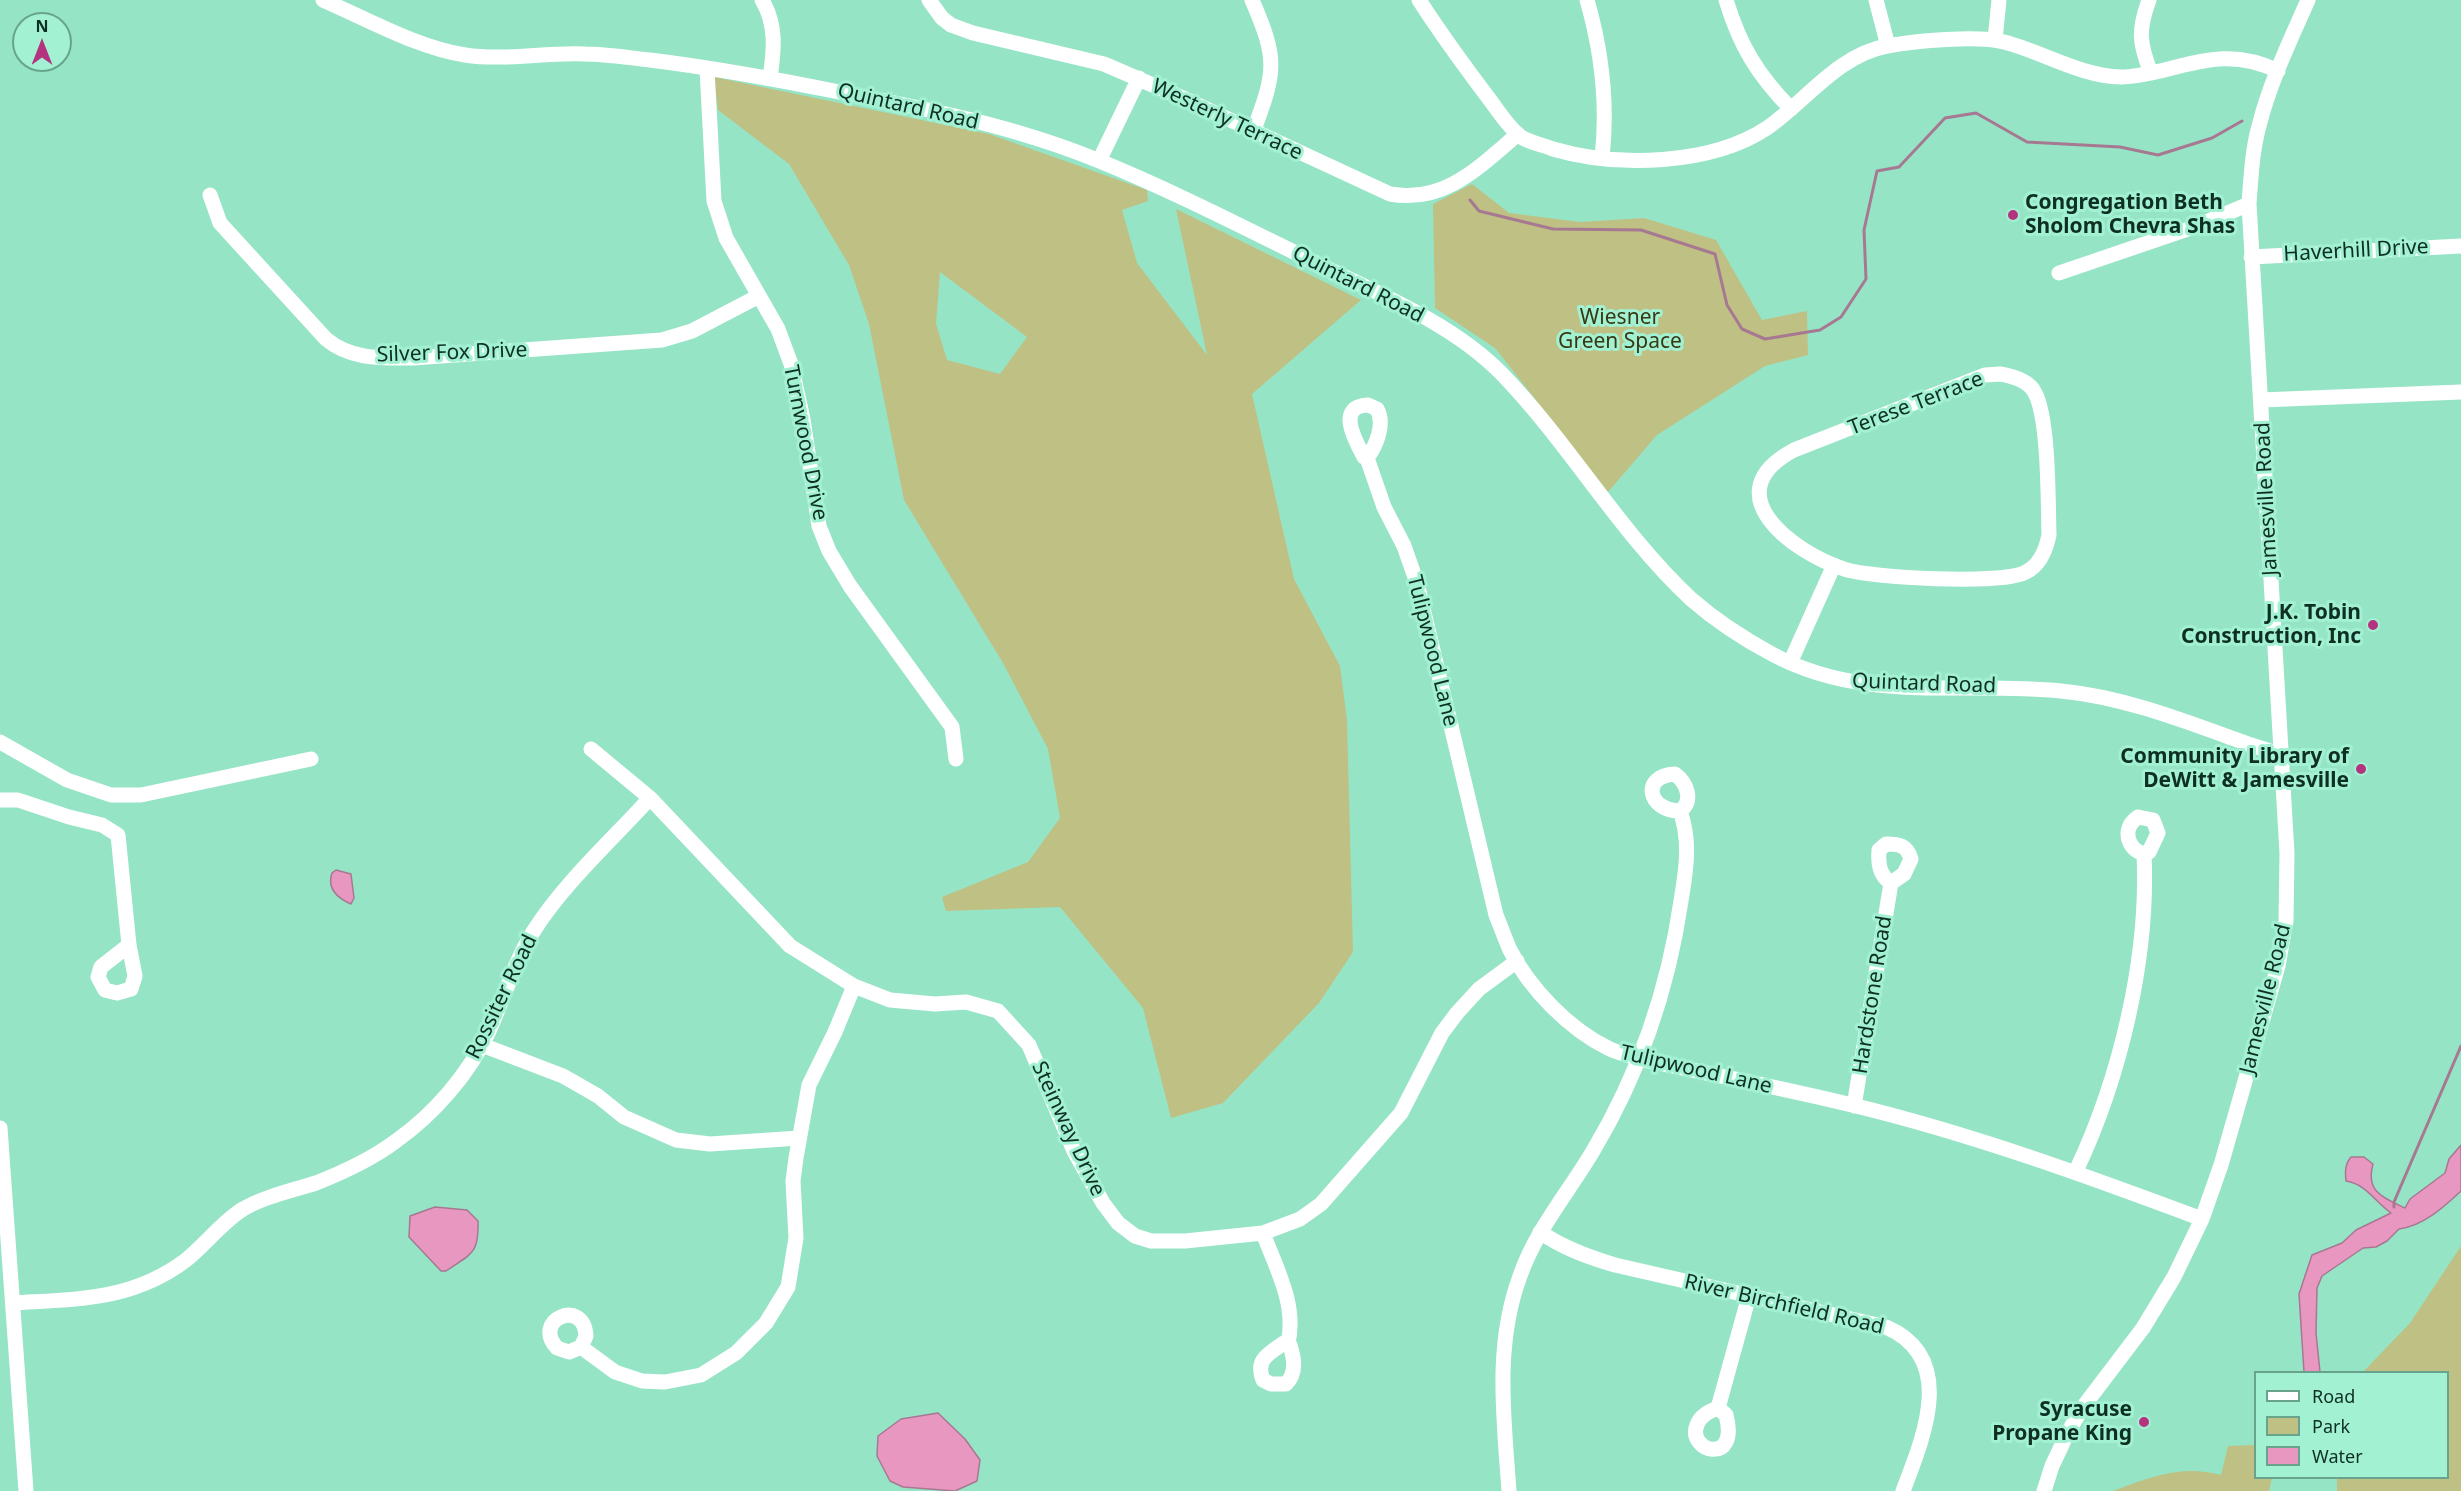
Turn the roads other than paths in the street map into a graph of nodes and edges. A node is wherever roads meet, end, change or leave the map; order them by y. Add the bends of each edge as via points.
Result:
1 (323, 0) edge
2 (762, 0) edge
3 (929, 0) edge
4 (1252, 0) edge
5 (1419, 0) edge
6 (1587, 0) edge
7 (1726, 0) edge
8 (1876, 0) edge
9 (1999, 0) edge
10 (2149, 0) edge
11 (2308, 0) edge
12 (1995, 40) junction
13 (1888, 46) junction
14 (707, 69) junction
15 (2278, 71) junction
16 (2151, 73) junction
17 (770, 78) junction
18 (1138, 78) junction
19 (1791, 109) junction
20 (1254, 132) junction
21 (1518, 134) junction
22 (1602, 158) junction
23 (1099, 160) junction
24 (210, 195) dead end
25 (2249, 204) junction
26 (2461, 246) edge
27 (2251, 257) junction
28 (2059, 273) dead end
29 (759, 296) junction
30 (2461, 392) edge
31 (2261, 400) junction
32 (1367, 458) dead end
33 (1834, 565) junction
34 (1790, 663) junction
35 (0, 742) edge
36 (591, 749) dead end
37 (2281, 755) junction
38 (311, 759) dead end
39 (956, 759) dead end
40 (650, 798) junction
41 (0, 800) edge
42 (1680, 812) dead end
43 (2144, 855) dead end
44 (1891, 883) dead end
45 (129, 945) dead end
46 (1517, 961) junction
47 (854, 986) junction
48 (482, 1046) junction
49 (1639, 1059) junction
50 (1854, 1106) junction
51 (0, 1128) edge
52 (799, 1138) junction
53 (2076, 1171) junction
54 (2202, 1219) junction
55 (1540, 1232) junction
56 (1263, 1233) junction
57 (1749, 1296) junction
58 (13, 1303) junction
59 (1288, 1343) dead end
60 (580, 1347) dead end
61 (1718, 1408) dead end
62 (26, 1491) edge
63 (1509, 1491) edge
64 (1903, 1491) edge
65 (2044, 1491) edge

1 - 14 street, Quintard Road via 426,45 462,55 498,58 583,53
2 - 17 street via 773,28
3 - 18 street, Westerly Terrace via 951,25 1104,64
4 - 20 street via 1268,38 1272,70
5 - 21 street via 1450,48
6 - 22 street via 1605,95
7 - 19 street via 1756,69
8 - 13 street
9 - 12 street
10 - 16 street via 2140,34
11 - 15 street, Jamesville Road
12 - 13 street
12 - 16 street via 2110,77
13 - 19 street via 1869,51 1843,66
14 - 17 street, Quintard Road
14 - 29 street, Turnwood Drive via 714,201 726,238
15 - 16 street via 2259,62 2228,58
15 - 25 street, Jamesville Road via 2259,127
17 - 23 street, Quintard Road via 1012,131
18 - 20 street, Westerly Terrace
18 - 23 street
19 - 22 street via 1758,133 1721,149 1663,159
20 - 21 street, Westerly Terrace via 1377,190 1415,197 1439,191 1470,174
21 - 22 street via 1564,152
23 - 34 street, Quintard Road via 1366,288 1476,349 1534,411 1666,574 1695,602 1738,633
24 - 29 street, Silver Fox Drive via 220,223 326,339 353,354 413,358 662,340 692,331
25 - 27 street, Jamesville Road
25 - 28 street
26 - 27 street, Haverhill Drive
27 - 31 street, Jamesville Road
29 - 39 street, Turnwood Drive via 778,329 791,364 819,526 829,551 952,727
30 - 31 street
31 - 37 street, Jamesville Road
32 - 46 street, Tulipwood Lane via 1417,583 1496,915
33 - 33 street, Terese Terrace via 1808,552 1764,515 1760,503 1762,482 1777,459 1985,375 2015,377 2032,388 2041,409 2049,535 2037,564 2025,573 1998,578 1869,575
33 - 34 street
34 - 37 street, Quintard Road via 1818,675 1878,687 2006,688 2098,696 2156,711
35 - 38 street via 67,780 111,795 141,795
36 - 40 street, Steinway Drive
37 - 54 street, Jamesville Road via 2288,879 2286,921 2278,966 2245,1084
40 - 47 street, Steinway Drive via 790,946
40 - 48 street, Rossiter Road via 554,902 534,931 515,965
41 - 45 street via 18,800 102,825 118,835
42 - 49 street via 1687,843 1675,946 1659,1008
43 - 53 street via 2143,912 2126,1026 2108,1094
44 - 50 street, Hardstone Road
46 - 49 street, Tulipwood Lane via 1551,1005 1578,1029 1611,1050
46 - 56 street, Steinway Drive via 1479,989 1457,1013 1442,1033 1401,1113 1331,1195 1300,1219
47 - 52 street via 809,1085
47 - 56 street, Steinway Drive via 890,1000 966,1002 998,1011 1029,1045 1074,1151 1103,1203 1118,1223 1135,1236 1167,1242
48 - 52 street via 563,1076 624,1117 676,1140 710,1144
48 - 58 street, Rossiter Road via 447,1094 396,1141 353,1168 241,1210 172,1270 138,1288 111,1296
49 - 50 street, Tulipwood Lane
49 - 55 street via 1593,1151
50 - 53 street, Tulipwood Lane
51 - 58 street
52 - 60 street via 794,1181 796,1238 788,1287 766,1323 736,1353 701,1375 666,1382 642,1381 615,1372
53 - 54 street, Tulipwood Lane
54 - 65 street, Jamesville Road via 2143,1328 2068,1432
55 - 57 street, River Birchfield Road via 1595,1259
55 - 63 street via 1519,1276 1502,1353
56 - 59 street via 1289,1304
57 - 61 street
57 - 64 street, River Birchfield Road via 1886,1327 1914,1347 1929,1376 1931,1395 1917,1455
58 - 62 street

